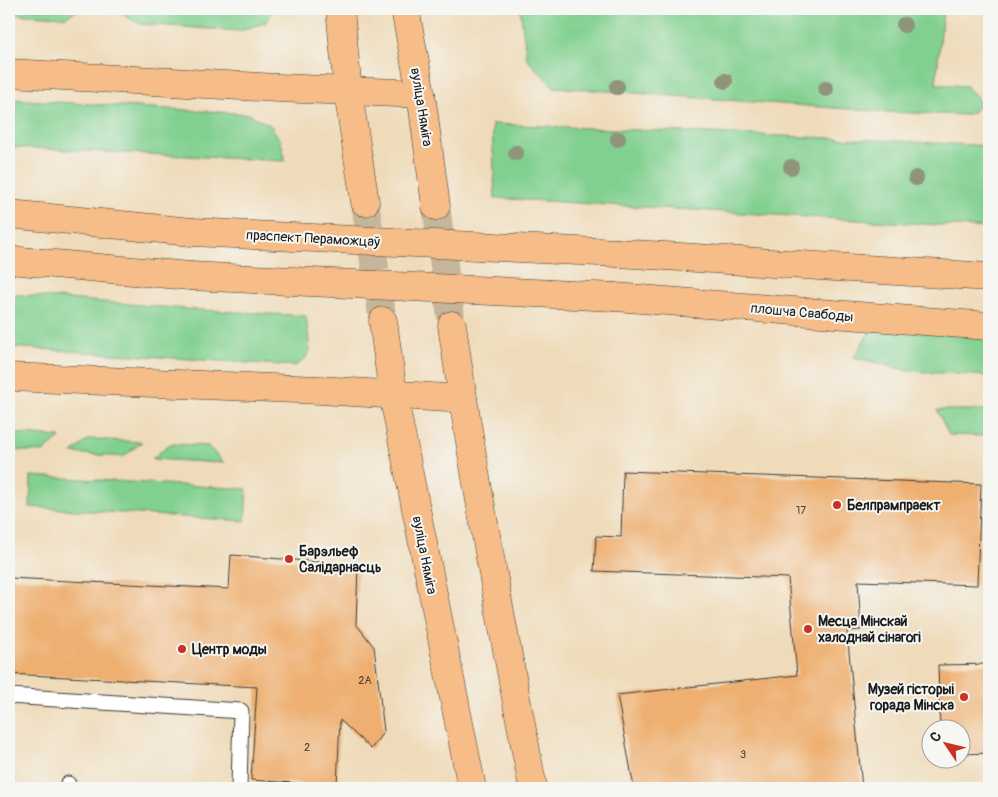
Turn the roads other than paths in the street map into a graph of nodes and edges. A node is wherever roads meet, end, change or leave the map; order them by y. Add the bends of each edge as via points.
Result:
1 (340, 9) edge
2 (405, 9) edge
3 (9, 73) edge
4 (348, 92) junction
5 (421, 94) junction
6 (365, 202) tunnel mouth
7 (436, 206) tunnel mouth
8 (9, 214) edge
9 (9, 260) edge
10 (989, 276) edge
11 (382, 321) tunnel mouth
12 (452, 325) tunnel mouth
13 (989, 326) edge
14 (9, 377) edge
15 (393, 394) junction
16 (463, 399) junction
17 (9, 696) edge
18 (239, 788) edge
19 (472, 788) edge
20 (533, 788) edge

1 - 4 main road
2 - 5 main road, вуліца Няміга
3 - 4 main road
4 - 5 main road
4 - 6 main road
5 - 7 main road, вуліца Няміга
8 - 10 main road, праспект Пераможцаў, bridge via 192,232 618,253
9 - 13 main road, плошча Свабоды, bridge via 190,276 615,297
11 - 15 main road, вуліца Няміга
12 - 16 main road
14 - 15 main road
15 - 16 main road
15 - 19 main road, вуліца Няміга
16 - 20 main road
17 - 18 lane via 241,711

